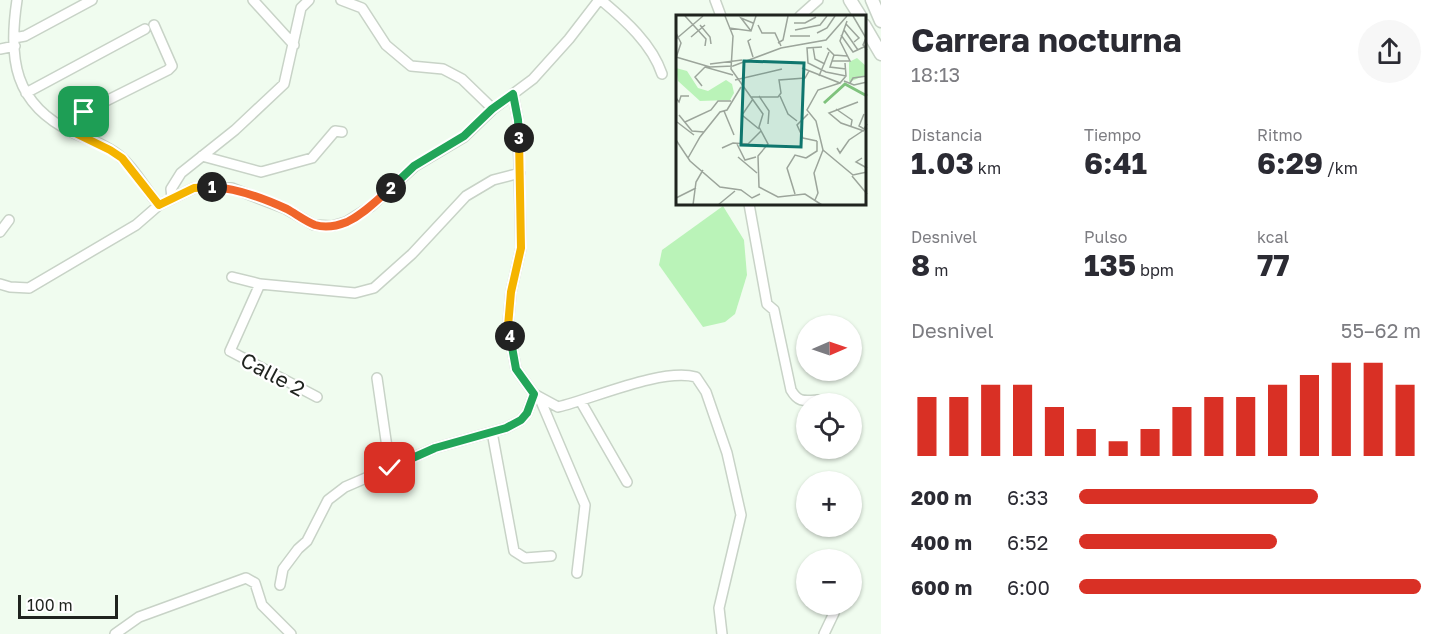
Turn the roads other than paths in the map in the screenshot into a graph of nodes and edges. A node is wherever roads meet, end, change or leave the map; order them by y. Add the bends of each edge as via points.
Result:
1 (17, 0) edge
2 (92, 0) edge
3 (253, 0) edge
4 (309, 0) edge
5 (341, 0) edge
6 (600, 0) edge
7 (716, 0) edge
8 (723, 0) edge
9 (818, 0) edge
10 (850, 0) edge
11 (872, 0) edge
12 (721, 15) edge
13 (801, 15) edge
14 (859, 15) edge
15 (881, 21) edge
16 (866, 28) edge
17 (15, 42) junction
18 (294, 45) junction
19 (0, 50) edge
20 (881, 54) edge
21 (662, 74) dead end
22 (26, 93) junction
23 (513, 94) junction
24 (492, 109) junction
25 (69, 130) junction
26 (342, 132) dead end
27 (202, 156) junction
28 (520, 173) junction
29 (172, 198) junction
30 (159, 205) junction
31 (749, 206) edge
32 (9, 220) dead end
33 (0, 232) edge
34 (232, 278) dead end
35 (0, 284) edge
36 (260, 284) junction
37 (377, 378) dead end
38 (317, 397) dead end
39 (537, 397) junction
40 (796, 399) edge
41 (581, 402) junction
42 (492, 432) junction
43 (390, 468) junction
44 (627, 482) dead end
45 (551, 556) dead end
46 (577, 573) dead end
47 (279, 585) dead end
48 (833, 615) edge
49 (115, 634) edge
50 (291, 634) edge
51 (722, 634) edge
52 (824, 634) edge

1 - 17 street
2 - 17 street
3 - 18 street
4 - 18 street via 301,8
5 - 24 street via 362,8 386,45 411,66 443,69 462,79
6 - 21 street via 626,22 657,58
6 - 23 street via 540,71
7 - 8 street
7 - 12 street
9 - 13 street
10 - 14 main road
11 - 15 main road
16 - 20 main road
17 - 19 street
17 - 22 street via 18,79
18 - 27 street via 284,84
22 - 25 street via 54,122
22 - 25 street via 149,27 172,66 84,112
23 - 24 street
23 - 28 street
24 - 29 street via 464,136 414,166 370,207 332,226 314,225 286,209 232,188 194,188
25 - 30 street via 122,158
26 - 27 street via 335,131 315,156 305,161 261,172
27 - 29 street via 181,173 171,189
28 - 36 street via 493,180 466,196 374,288 355,293
28 - 39 street via 521,248 508,326 516,369
29 - 30 street
30 - 35 street via 136,225 29,288
31 - 40 street via 767,304 774,310
32 - 33 street
34 - 36 street
36 - 38 street, Calle 2 via 230,351
37 - 43 street
39 - 41 street via 558,407
39 - 42 street via 521,420
39 - 46 street via 585,505
41 - 44 street
41 - 51 street via 684,374 696,377 706,392 727,453 741,515 719,608
42 - 43 street via 435,448
42 - 45 street via 514,551 525,558
43 - 47 street via 345,487 328,500 307,541 283,569
48 - 52 street
49 - 50 street via 140,616 246,578 255,583 262,605

